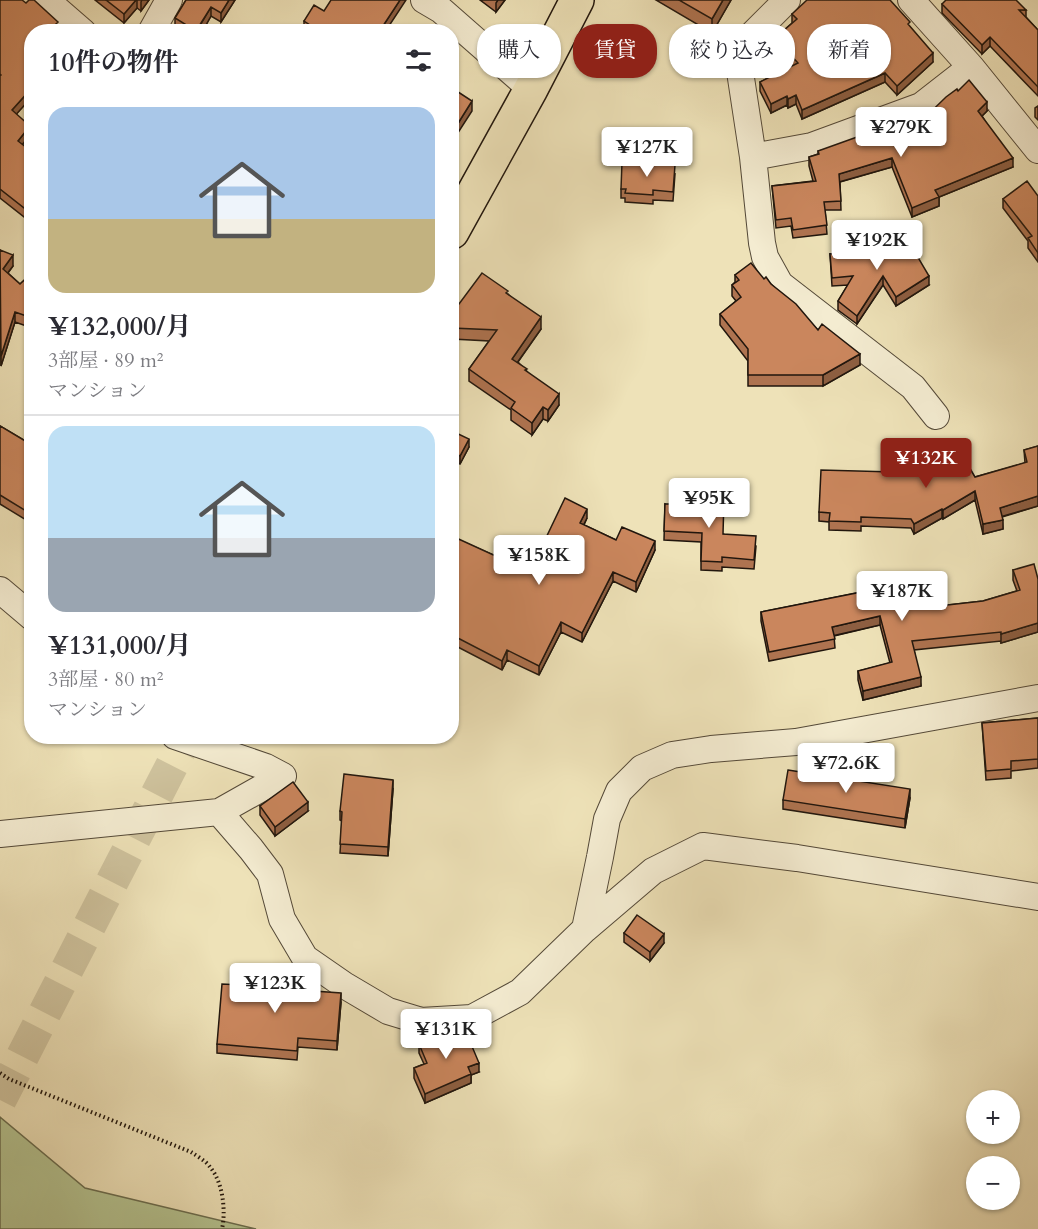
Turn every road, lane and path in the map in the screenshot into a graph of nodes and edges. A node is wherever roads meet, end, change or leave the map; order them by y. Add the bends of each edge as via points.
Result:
1 (46, 0) edge
2 (169, 0) edge
3 (424, 0) edge
4 (577, 0) edge
5 (787, 0) edge
6 (911, 0) edge
7 (74, 24) edge
8 (156, 24) edge
9 (457, 24) edge
10 (459, 26) edge
11 (971, 67) junction
12 (531, 89) junction
13 (1038, 150) edge
14 (753, 157) junction
15 (459, 219) edge
16 (936, 416) dead end
17 (0, 590) edge
18 (24, 610) edge
19 (1038, 698) edge
20 (198, 744) edge
21 (219, 812) junction
22 (0, 834) edge
23 (1038, 897) edge
24 (585, 929) junction
25 (0, 1073) edge
26 (222, 1229) edge

1 - 7 street
2 - 8 street
3 - 9 street
4 - 12 highway
5 - 14 street via 750,37 739,65
6 - 11 street
10 - 12 street
11 - 13 street
11 - 14 street via 921,106 812,146
12 - 15 highway
14 - 16 street via 762,243 780,284 913,387
17 - 18 street
19 - 24 street via 796,742 672,754 642,768 619,791 607,819
20 - 21 street via 283,776
21 - 22 street
21 - 24 street via 270,874 282,919 305,957 388,1011 421,1021 472,1018 520,992
23 - 24 street via 703,846 653,871
25 - 26 path via 191,1152 211,1167 221,1188

